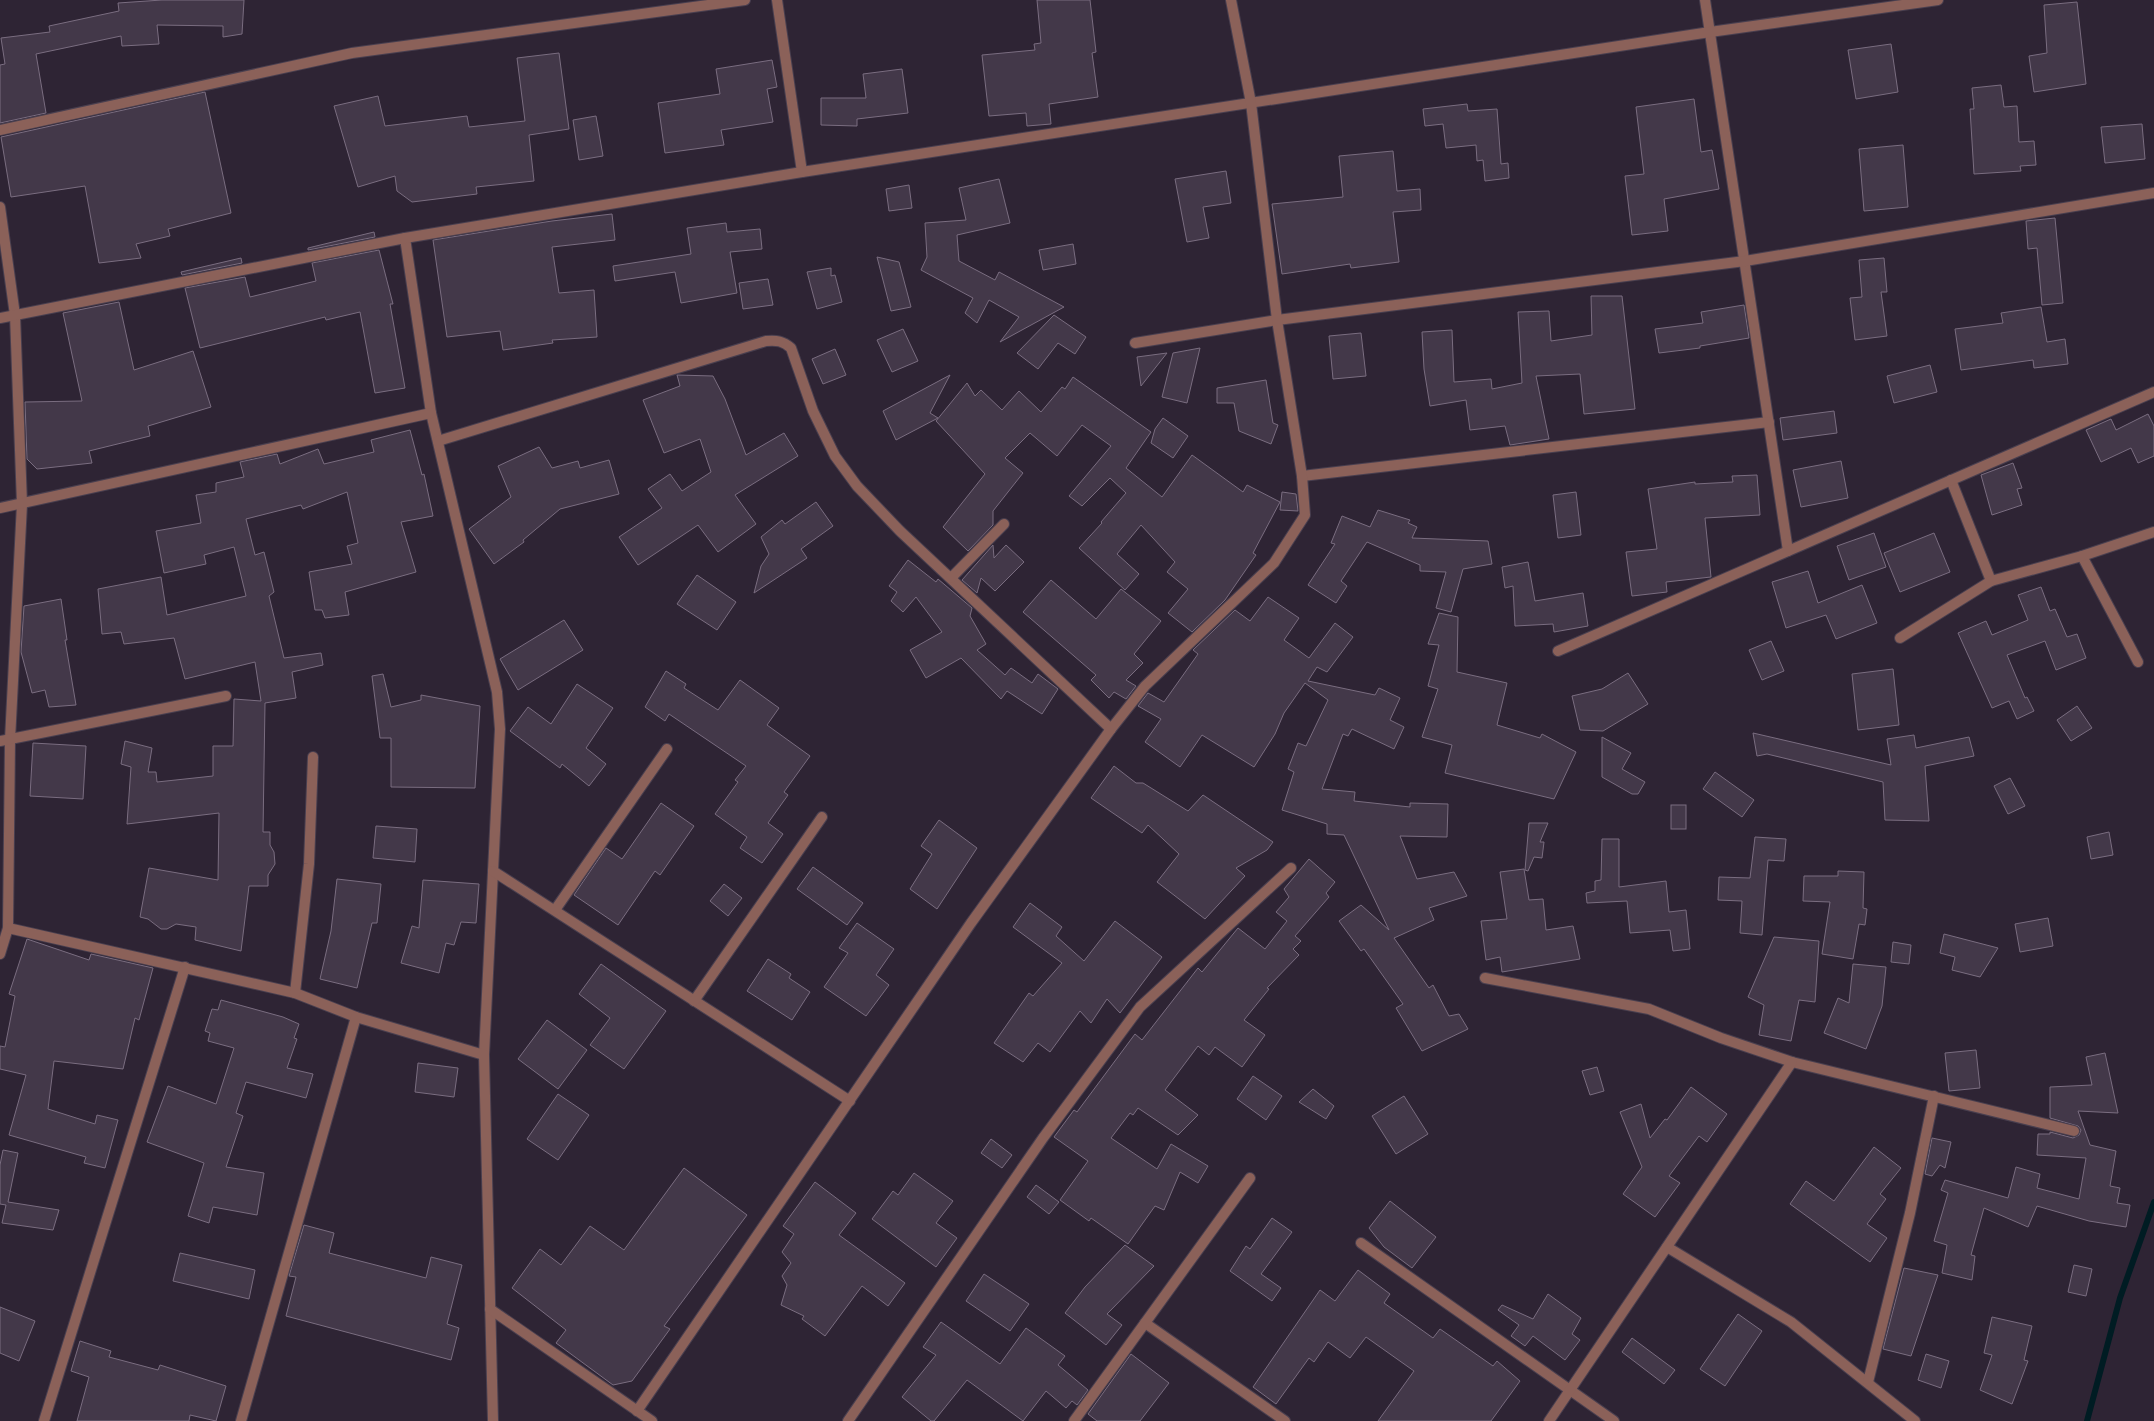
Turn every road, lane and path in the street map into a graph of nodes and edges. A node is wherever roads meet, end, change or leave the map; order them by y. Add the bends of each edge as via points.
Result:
1 (745, 0) edge
2 (777, 0) edge
3 (1231, 0) edge
4 (1705, 0) edge
5 (1938, 0) edge
6 (1710, 32) junction
7 (1251, 103) junction
8 (0, 130) edge
9 (802, 172) junction
10 (2154, 193) edge
11 (0, 207) edge
12 (406, 238) junction
13 (1745, 261) junction
14 (15, 315) junction
15 (0, 318) edge
16 (1277, 320) junction
17 (1135, 343) dead end
18 (2154, 392) edge
19 (431, 413) junction
20 (1769, 422) junction
21 (438, 441) junction
22 (1302, 476) junction
23 (1952, 480) junction
24 (22, 504) junction
25 (0, 508) edge
26 (1004, 524) dead end
27 (2154, 532) edge
28 (1788, 551) junction
29 (2082, 556) junction
30 (951, 578) junction
31 (1991, 581) junction
32 (1900, 638) dead end
33 (1558, 651) dead end
34 (2138, 662) dead end
35 (226, 696) dead end
36 (1111, 729) junction
37 (5, 740) edge
38 (667, 749) dead end
39 (313, 757) dead end
40 (822, 817) dead end
41 (1291, 868) dead end
42 (493, 871) junction
43 (555, 910) junction
44 (8, 928) junction
45 (0, 954) edge
46 (184, 967) junction
47 (1485, 978) dead end
48 (295, 994) junction
49 (694, 1001) junction
50 (356, 1017) junction
51 (484, 1055) junction
52 (1792, 1062) junction
53 (1934, 1096) junction
54 (850, 1102) junction
55 (2074, 1131) dead end
56 (1250, 1178) dead end
57 (1361, 1243) dead end
58 (1667, 1247) junction
59 (490, 1309) junction
60 (1145, 1323) junction
61 (1868, 1382) junction
62 (1570, 1390) junction
63 (637, 1410) junction
64 (44, 1421) edge
65 (241, 1421) edge
66 (493, 1421) edge
67 (652, 1421) edge
68 (848, 1421) edge
69 (1074, 1421) edge
70 (1285, 1421) edge
71 (1549, 1421) edge
72 (1614, 1421) edge
73 (1915, 1421) edge

1 - 8 street via 352,52
2 - 9 street
3 - 7 street
4 - 6 street
5 - 6 street
6 - 7 street
6 - 13 street
7 - 9 street
7 - 16 street
9 - 12 street
10 - 13 street
11 - 14 street
12 - 14 street
12 - 19 street
13 - 16 street
13 - 20 street
14 - 15 street
14 - 24 street
16 - 17 street
16 - 22 street
18 - 23 street
19 - 21 street
19 - 24 street
20 - 22 street
20 - 28 street
21 - 30 street via 766,341 784,342 791,348 813,411 835,456 857,486
21 - 42 street via 497,692 500,729
22 - 36 street via 1305,515 1274,563 1145,686
23 - 28 street
23 - 31 street
24 - 25 street
24 - 37 street
26 - 30 street
27 - 29 street
28 - 33 street
29 - 31 street
29 - 34 street
30 - 36 street
31 - 32 street
35 - 37 street
36 - 54 street via 971,923
37 - 44 street
38 - 43 street
39 - 48 street via 309,864
40 - 49 street
41 - 68 street via 1140,1007 1043,1138
42 - 43 street
42 - 51 street
43 - 49 street
44 - 45 street
44 - 46 street
46 - 48 street
46 - 64 street
47 - 52 street via 1649,1008 1721,1038
48 - 50 street
49 - 54 street
50 - 51 street
50 - 65 street
51 - 59 street
52 - 53 street
52 - 58 street
53 - 55 street
53 - 61 street via 1910,1213
54 - 63 street
56 - 60 street
57 - 62 street
58 - 61 street via 1791,1322
58 - 62 street
59 - 63 street
59 - 66 street
60 - 69 street
60 - 70 street
61 - 73 street
62 - 71 street
62 - 72 street
63 - 67 street

